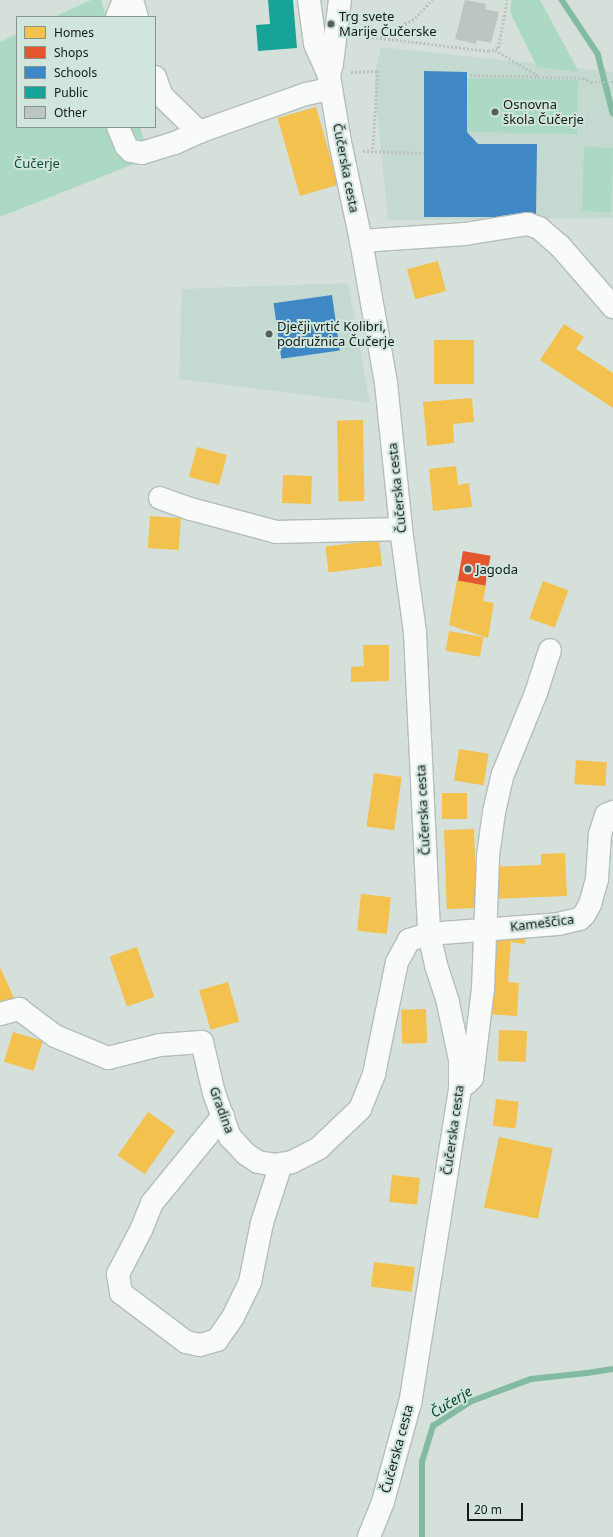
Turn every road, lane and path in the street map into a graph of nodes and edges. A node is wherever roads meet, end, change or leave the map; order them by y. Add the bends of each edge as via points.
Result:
1 (124, 0) edge
2 (132, 0) edge
3 (309, 0) edge
4 (340, 0) edge
5 (432, 0) edge
6 (507, 0) edge
7 (117, 16) edge
8 (137, 16) edge
9 (353, 34) dead end
10 (380, 38) junction
11 (494, 50) junction
12 (470, 75) dead end
13 (539, 76) junction
14 (336, 79) junction
15 (156, 80) edge
16 (613, 82) edge
17 (118, 128) edge
18 (199, 132) junction
19 (360, 151) dead end
20 (374, 151) junction
21 (424, 153) dead end
22 (361, 241) junction
23 (613, 308) edge
24 (160, 498) dead end
25 (401, 529) junction
26 (550, 650) dead end
27 (613, 812) edge
28 (484, 930) junction
29 (429, 934) junction
30 (0, 1014) edge
31 (460, 1089) junction
32 (223, 1116) junction
33 (281, 1164) junction
34 (369, 1537) edge

1 - 7 street
2 - 8 street
3 - 14 street via 315,44
4 - 14 street via 332,63
5 - 10 path via 415,18
6 - 11 path via 498,48
9 - 10 path
10 - 11 path
11 - 13 path
12 - 13 path
13 - 16 path
14 - 18 street via 306,94
14 - 20 path via 378,71
14 - 22 street, Čučerska cesta via 340,142
15 - 18 street via 162,96
17 - 18 street via 126,146 132,151 142,153 175,143
19 - 20 path
20 - 21 path
22 - 23 street via 465,234 528,224 539,228 560,246
22 - 25 street, Čučerska cesta via 386,383
24 - 25 street via 276,532
25 - 29 street, Čučerska cesta via 415,633
26 - 28 street via 536,693 503,774 494,812 488,856
27 - 28 street, Kameščica via 606,815 600,834 597,879 584,915 579,919 558,924
28 - 29 street, Kameščica
28 - 31 street via 483,989 472,1078
29 - 31 street, Čučerska cesta via 460,1060
29 - 33 street, Gradina via 409,940 397,962 374,1074 360,1109 319,1148 292,1162
30 - 32 street, Gradina via 19,1009 55,1036 108,1058 160,1045 202,1042 214,1093
31 - 34 street, Čučerska cesta via 410,1403 383,1502
32 - 33 street, Gradina via 230,1137 246,1154 258,1162
32 - 33 street via 152,1203 118,1274 121,1293 186,1342 200,1345 217,1340 234,1317 250,1282 262,1223

